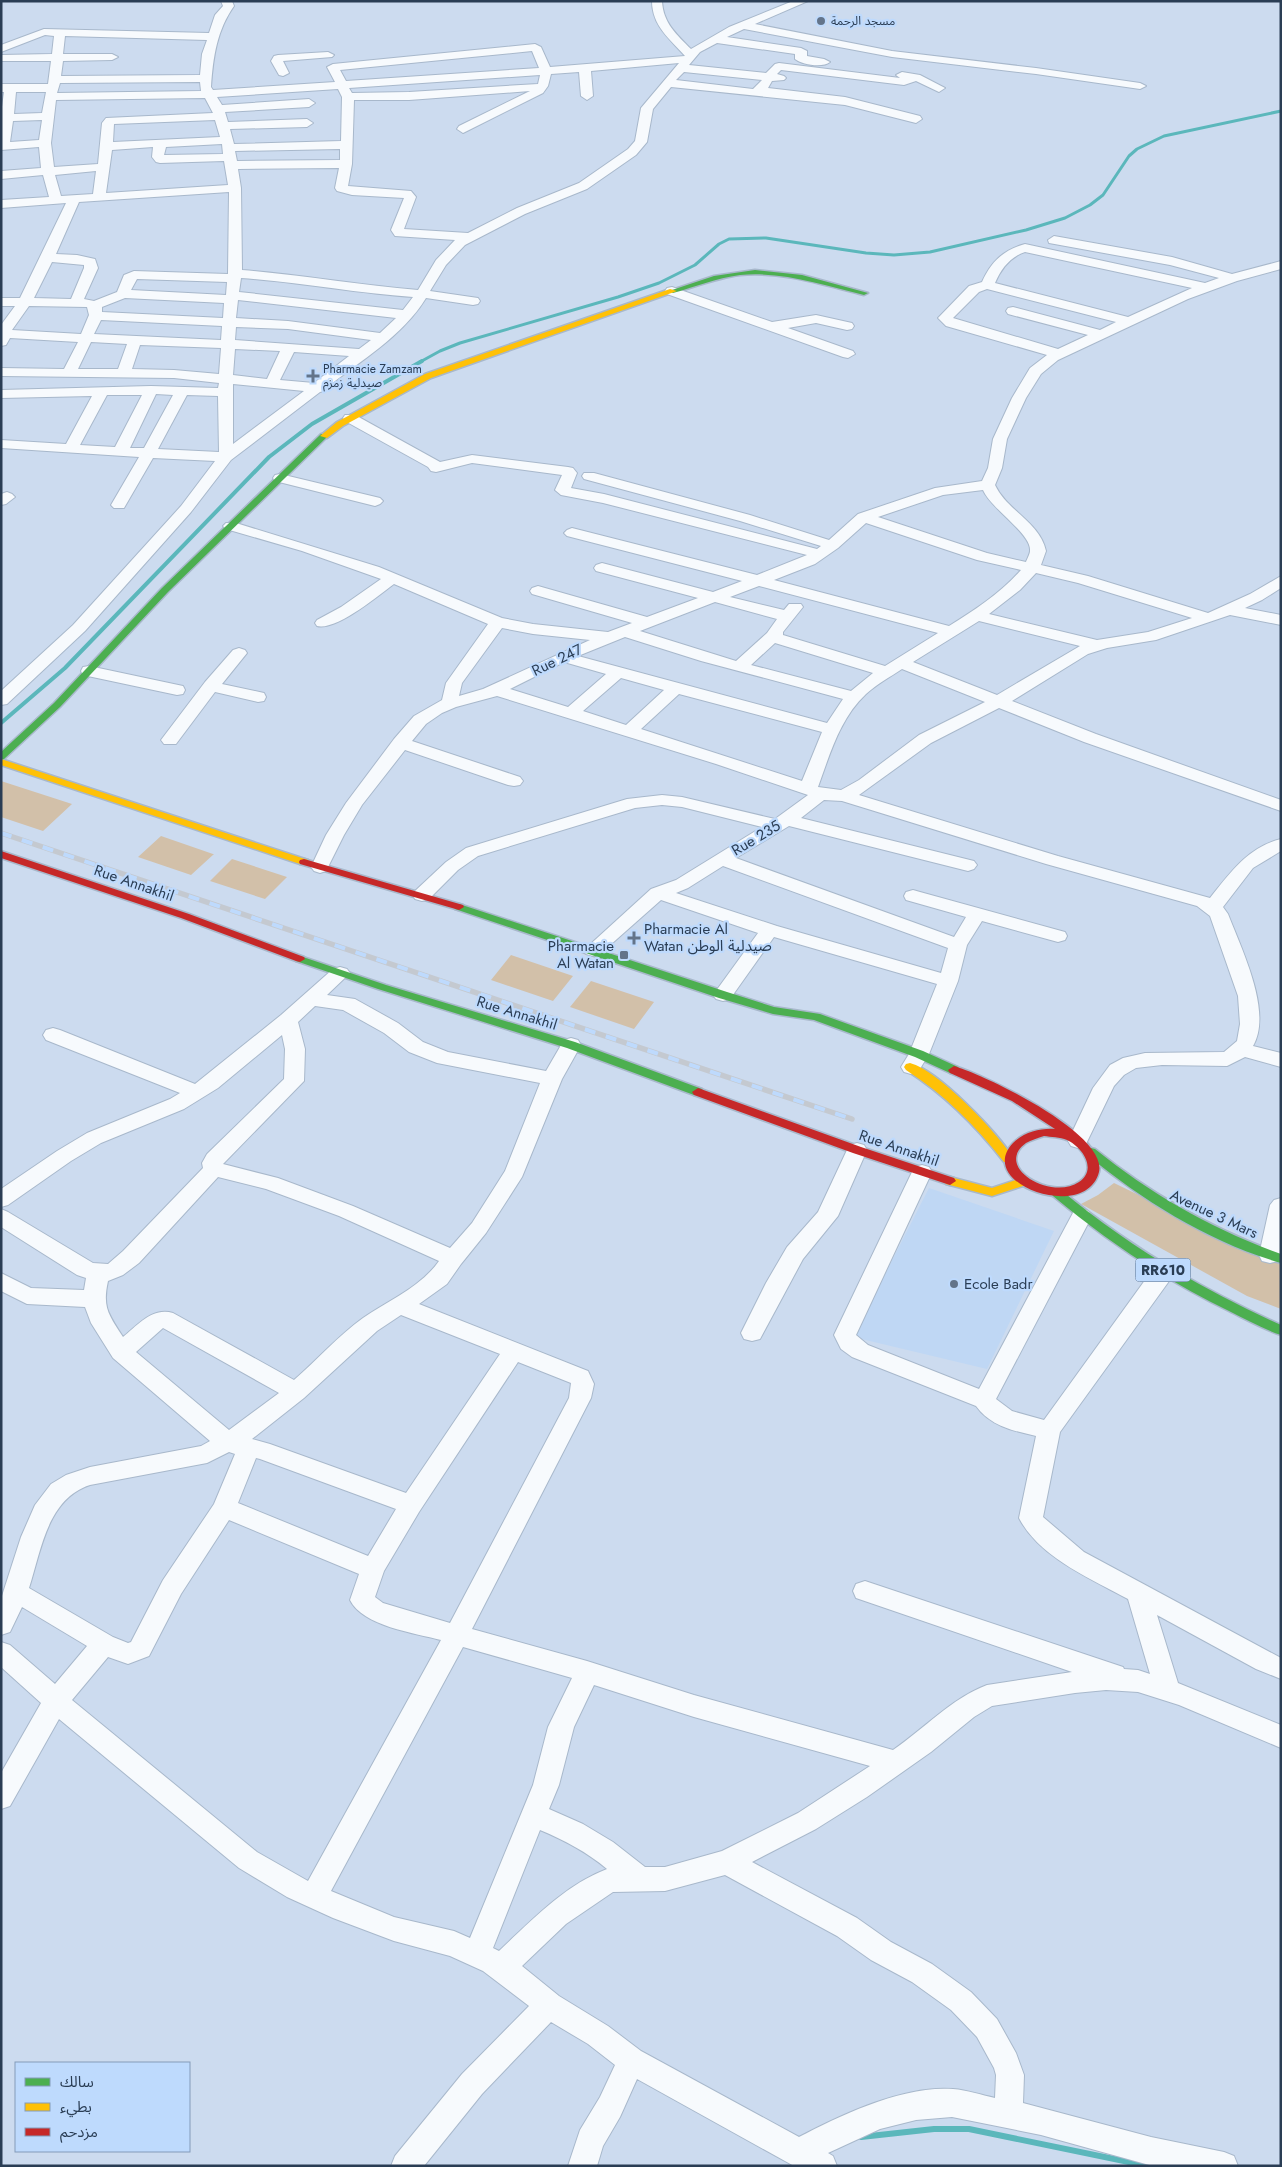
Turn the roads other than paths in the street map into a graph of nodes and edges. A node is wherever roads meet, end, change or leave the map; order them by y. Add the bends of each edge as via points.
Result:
1 (226, 1) edge
2 (657, 1) edge
3 (803, 1) edge
4 (743, 25) junction
5 (60, 32) junction
6 (215, 37) junction
7 (715, 38) junction
8 (100, 44) dead end
9 (1, 49) edge
10 (356, 54) dead end
11 (328, 55) junction
12 (97, 57) junction
13 (112, 57) dead end
14 (1, 58) edge
15 (57, 58) junction
16 (687, 60) junction
17 (333, 67) junction
18 (585, 68) junction
19 (283, 73) dead end
20 (769, 77) junction
21 (206, 78) junction
22 (412, 80) junction
23 (910, 80) junction
24 (547, 81) junction
25 (668, 83) junction
26 (340, 84) junction
27 (1140, 86) dead end
28 (5, 88) edge
29 (53, 88) junction
30 (940, 88) dead end
31 (760, 91) junction
32 (208, 94) junction
33 (409, 96) junction
34 (587, 96) dead end
35 (348, 98) junction
36 (845, 100) junction
37 (309, 103) dead end
38 (49, 116) junction
39 (220, 117) junction
40 (916, 119) dead end
41 (4, 124) edge
42 (307, 124) dead end
43 (463, 129) dead end
44 (45, 143) junction
45 (160, 143) junction
46 (345, 145) junction
47 (2, 146) edge
48 (107, 146) junction
49 (229, 153) junction
50 (346, 164) junction
51 (104, 167) junction
52 (48, 172) junction
53 (1, 175) edge
54 (235, 188) junction
55 (99, 197) junction
56 (75, 198) junction
57 (56, 200) junction
58 (1, 204) edge
59 (468, 237) junction
60 (1022, 249) junction
61 (48, 258) junction
62 (1280, 265) edge
63 (235, 276) junction
64 (1232, 278) junction
65 (986, 285) junction
66 (1204, 288) junction
67 (672, 290) junction
68 (123, 294) junction
69 (422, 294) junction
70 (864, 294) dead end
71 (1030, 295) junction
72 (232, 297) junction
73 (473, 301) dead end
74 (1, 302) edge
75 (25, 302) junction
76 (76, 302) junction
77 (96, 310) junction
78 (1013, 311) junction
79 (407, 315) junction
80 (7, 317) edge
81 (230, 321) junction
82 (1128, 321) junction
83 (772, 326) junction
84 (846, 326) dead end
85 (1069, 326) junction
86 (989, 334) junction
87 (1100, 334) junction
88 (383, 337) junction
89 (4, 338) edge
90 (86, 338) junction
91 (135, 340) junction
92 (185, 342) junction
93 (228, 344) junction
94 (289, 347) junction
95 (1053, 352) junction
96 (362, 353) junction
97 (848, 354) dead end
98 (1, 372) edge
99 (69, 373) junction
100 (124, 373) junction
101 (174, 374) junction
102 (272, 383) junction
103 (226, 385) junction
104 (319, 388) junction
105 (151, 390) junction
106 (182, 390) junction
107 (102, 391) junction
108 (1, 394) edge
109 (350, 418) junction
110 (1, 444) edge
111 (70, 449) junction
112 (120, 452) junction
113 (147, 454) junction
114 (226, 458) junction
115 (590, 476) dead end
116 (280, 478) junction
117 (988, 485) junction
118 (375, 501) dead end
119 (119, 505) dead end
120 (859, 521) junction
121 (231, 526) junction
122 (572, 533) dead end
123 (827, 550) junction
124 (602, 568) dead end
125 (1030, 569) junction
126 (391, 579) junction
127 (758, 581) junction
128 (1281, 581) edge
129 (538, 591) dead end
130 (807, 595) junction
131 (715, 596) junction
132 (1230, 610) junction
133 (786, 616) junction
134 (978, 616) junction
135 (1209, 618) junction
136 (1281, 620) edge
137 (498, 622) junction
138 (323, 623) dead end
139 (649, 623) junction
140 (952, 632) junction
141 (619, 634) junction
142 (774, 634) junction
143 (1097, 645) junction
144 (239, 653) dead end
145 (563, 657) junction
146 (900, 662) junction
147 (739, 667) junction
148 (89, 671) junction
149 (618, 671) junction
150 (885, 671) junction
151 (211, 686) junction
152 (676, 688) junction
153 (176, 690) dead end
154 (496, 690) junction
155 (4, 695) edge
156 (258, 697) dead end
157 (854, 697) junction
158 (1000, 701) junction
159 (450, 703) junction
160 (571, 713) junction
161 (834, 730) junction
162 (629, 732) junction
163 (170, 740) dead end
164 (400, 743) junction
165 (1, 757) edge
166 (1, 762) edge
167 (514, 781) dead end
168 (814, 792) junction
169 (844, 796) junction
170 (1281, 806) edge
171 (782, 823) junction
172 (1281, 844) edge
173 (1, 854) edge
174 (720, 859) junction
175 (968, 865) dead end
176 (320, 866) junction
177 (658, 893) junction
178 (422, 895) junction
179 (913, 896) dead end
180 (1213, 907) junction
181 (977, 914) junction
182 (770, 930) junction
183 (1058, 936) dead end
184 (958, 945) junction
185 (593, 950) junction
186 (340, 973) junction
187 (948, 981) junction
188 (723, 995) junction
189 (310, 999) junction
190 (773, 1010) junction
191 (288, 1020) junction
192 (796, 1024) dead end
193 (53, 1035) dead end
194 (571, 1045) junction
195 (1242, 1050) junction
196 (909, 1060) junction
197 (1281, 1060) edge
198 (552, 1079) junction
199 (196, 1092) junction
200 (1080, 1143) junction
201 (857, 1150) junction
202 (1008, 1159) junction
203 (214, 1169) junction
204 (922, 1172) junction
205 (1022, 1182) junction
206 (1056, 1193) junction
207 (1, 1200) edge
208 (1281, 1205) edge
209 (1081, 1216) junction
210 (1, 1217) edge
211 (1275, 1257) edge
212 (453, 1258) junction
213 (1164, 1271) junction
214 (98, 1274) junction
215 (1, 1281) edge
216 (93, 1299) junction
217 (400, 1306) junction
218 (1281, 1330) edge
219 (752, 1333) dead end
220 (121, 1352) junction
221 (513, 1352) junction
222 (296, 1392) junction
223 (984, 1400) junction
224 (1049, 1430) junction
225 (238, 1446) junction
226 (411, 1505) junction
227 (224, 1508) junction
228 (373, 1569) junction
229 (865, 1591) dead end
230 (16, 1592) junction
231 (1139, 1595) junction
232 (1, 1625) edge
233 (457, 1634) junction
234 (104, 1644) junction
235 (1, 1652) edge
236 (1281, 1668) edge
237 (587, 1672) junction
238 (1138, 1681) junction
239 (1167, 1689) junction
240 (56, 1701) junction
241 (1281, 1737) edge
242 (897, 1762) junction
243 (1, 1798) edge
244 (534, 1815) junction
245 (727, 1862) junction
246 (641, 1880) junction
247 (314, 1896) junction
248 (477, 1954) junction
249 (501, 1968) junction
250 (549, 2005) junction
251 (631, 2061) junction
252 (1008, 2114) junction
253 (811, 2159) edge
254 (405, 2166) edge
255 (582, 2166) edge
256 (1224, 2166) edge

1 - 6 street via 229,6 221,15
2 - 16 street via 657,13 663,26
3 - 4 street
4 - 7 street
4 - 27 street via 892,54
5 - 6 street
5 - 9 street via 35,34
5 - 15 street
6 - 21 street via 208,54
7 - 16 street
7 - 23 street via 801,52 801,58
8 - 12 street
10 - 11 street
11 - 17 street
11 - 19 street via 278,58
12 - 13 street
12 - 15 street
14 - 15 street
15 - 29 street
16 - 18 street
16 - 20 street
16 - 25 street
17 - 24 street via 532,46 537,50
17 - 26 street
18 - 24 street
18 - 34 street via 582,82
20 - 23 street via 779,66
20 - 31 street
21 - 29 street
21 - 32 street
22 - 24 street
22 - 26 street
22 - 33 street
23 - 30 street
23 - 36 street
24 - 33 street
24 - 43 street via 539,91
25 - 31 street via 754,93
25 - 59 street via 647,108 641,142 632,152 583,186
26 - 32 street
26 - 35 street
28 - 29 street
28 - 41 street
29 - 32 street
29 - 38 street
31 - 36 street
32 - 39 street
33 - 35 street
35 - 46 street
36 - 40 street
37 - 39 street
38 - 41 street
38 - 44 street
39 - 42 street
39 - 48 street via 112,121 108,123
39 - 49 street
41 - 47 street
44 - 47 street
44 - 52 street
45 - 48 street
45 - 49 street
45 - 49 street via 160,159
46 - 49 street
46 - 50 street
48 - 51 street
49 - 50 street
49 - 54 street
50 - 59 street via 342,190 409,196 398,232
51 - 52 street
51 - 55 street
52 - 53 street
52 - 57 street
54 - 55 street
54 - 63 street
55 - 56 street
56 - 57 street
56 - 61 street
57 - 58 street
59 - 69 street via 453,248
60 - 64 street via 1035,242 1054,240 1172,261
60 - 65 street via 1004,257
60 - 66 street via 1067,256
61 - 75 street
61 - 76 street via 90,262 91,268
62 - 64 street
63 - 68 street via 134,274
63 - 69 street via 293,278
63 - 72 street
64 - 66 street
65 - 71 street
65 - 86 street via 974,289 945,318 951,323
66 - 82 street
67 - 70 street via 723,276 768,272
67 - 83 street
67 - 109 street via 428,376
68 - 72 street
68 - 77 street
69 - 73 street
69 - 79 street
71 - 78 street
71 - 82 street
72 - 79 street
72 - 81 street
74 - 75 street
75 - 76 street
75 - 80 street
76 - 77 street
77 - 81 street
77 - 90 street
78 - 85 street
78 - 86 street
79 - 88 street
80 - 89 street
81 - 88 street
81 - 93 street
82 - 87 street
83 - 84 street via 816,319
83 - 97 street
85 - 87 street
85 - 95 street
86 - 95 street
87 - 95 street
88 - 96 street
89 - 90 street
90 - 91 street
90 - 99 street
91 - 92 street
91 - 100 street
92 - 93 street
92 - 101 street
93 - 94 street
93 - 103 street
94 - 96 street
94 - 102 street
95 - 117 street via 1027,384 1000,439
96 - 104 street
98 - 99 street
99 - 100 street
100 - 101 street
101 - 103 street
102 - 103 street
102 - 104 street
103 - 106 street
103 - 114 street
104 - 114 street
105 - 106 street
105 - 107 street
105 - 112 street
106 - 113 street
107 - 108 street
107 - 111 street
109 - 116 street via 315,443
109 - 123 street via 431,462 436,468 472,459 568,471 563,490 566,492
110 - 111 street
111 - 112 street
112 - 113 street
113 - 114 street
113 - 119 street
114 - 155 street via 186,509 79,628
115 - 123 street via 745,518
116 - 118 street
116 - 121 street
117 - 120 street via 952,488
117 - 125 street via 994,499 1025,527 1034,541 1038,550
120 - 123 street, Rue 247
120 - 125 street
121 - 126 street via 307,548
121 - 148 street
122 - 127 street
123 - 127 street, Rue 247
124 - 131 street
125 - 134 street
125 - 135 street via 1082,579
126 - 137 street
126 - 138 street
127 - 130 street
127 - 131 street, Rue 247
128 - 132 street
129 - 139 street
130 - 133 street
130 - 140 street
131 - 133 street
131 - 139 street, Rue 247
132 - 135 street
132 - 136 street
133 - 142 street
134 - 140 street
134 - 143 street
135 - 143 street via 1150,637
137 - 141 street via 561,633
137 - 159 street via 454,683
139 - 141 street, Rue 247
140 - 146 street
141 - 145 street, Rue 247
141 - 147 street
142 - 147 street
142 - 150 street via 780,641
143 - 158 street via 1074,655
144 - 151 street
145 - 149 street
145 - 154 street, Rue 247
146 - 150 street
146 - 158 street
147 - 157 street
148 - 153 street
148 - 165 street
149 - 152 street
149 - 160 street
150 - 157 street
151 - 156 street
151 - 163 street
152 - 161 street
152 - 162 street
154 - 159 street, Rue 247
154 - 160 street
157 - 161 street
158 - 169 street via 925,739
158 - 170 street
159 - 164 street, Rue 247 via 420,720
160 - 162 street
161 - 168 street
162 - 168 street
164 - 167 street
164 - 176 street, Rue 247 via 355,802
166 - 176 street
168 - 169 street
168 - 171 street, Rue 235
169 - 180 street
171 - 174 street, Rue 235
171 - 175 street
171 - 178 street via 682,802 633,803 472,852
172 - 180 street via 1247,864
173 - 186 street, Rue Annakhil
174 - 177 street, Rue 235 via 682,884
174 - 184 street
176 - 178 street
177 - 182 street
177 - 185 street, Rue 235
178 - 185 street
179 - 181 street
180 - 195 street via 1221,917 1249,1002 1250,1032
181 - 183 street
181 - 184 street
182 - 187 street
182 - 188 street
184 - 187 street
185 - 188 street
186 - 189 street
186 - 194 street, Rue Annakhil
187 - 196 street
188 - 190 street
189 - 191 street
189 - 198 street via 348,1004 416,1047 444,1058
190 - 192 street
190 - 196 street via 816,1017
191 - 199 street
191 - 203 street via 295,1049 294,1081 214,1159
193 - 199 street
194 - 198 street
194 - 201 street, Rue Annakhil
195 - 197 street
195 - 200 street via 1227,1059 1161,1058 1128,1064 1107,1080
196 - 200 street, Avenue 3 Mars via 1013,1096 1058,1124
196 - 202 street via 951,1094
198 - 212 street via 515,1172 479,1228
199 - 207 street via 177,1104 99,1135
200 - 202 street via 1058,1133 1043,1132 1018,1140
200 - 206 street, RR610 via 1095,1168 1092,1176 1087,1183 1073,1190
200 - 211 street, Avenue 3 Mars via 1121,1179 1181,1218
201 - 204 street, Rue Annakhil
201 - 219 street via 827,1216 795,1254
202 - 205 street
203 - 212 street via 271,1183 346,1211
203 - 214 street via 122,1265 108,1274
204 - 205 street, Rue Annakhil via 980,1191 1002,1190
204 - 223 street via 845,1335 849,1343 860,1351
205 - 206 street, RR610 via 1038,1190
206 - 209 street, RR610
208 - 211 street
209 - 213 street, RR610
209 - 223 street
210 - 214 street
212 - 217 street via 439,1278
213 - 218 street, RR610 via 1215,1301
213 - 224 street
214 - 216 street
215 - 216 street via 27,1296
216 - 220 street via 99,1317
217 - 221 street
217 - 222 street via 369,1325
220 - 222 street via 158,1320 165,1319
220 - 225 street
221 - 226 street
221 - 233 street via 580,1377 583,1384 580,1398
222 - 225 street
223 - 224 street via 988,1408 999,1415
224 - 231 street via 1032,1518 1037,1528 1076,1559
225 - 226 street via 270,1453
225 - 227 street
225 - 230 street via 90,1476 60,1490 52,1498 32,1539
226 - 228 street
227 - 228 street
227 - 234 street via 172,1587 140,1649 128,1654
228 - 233 street via 362,1600 372,1610
229 - 238 street via 1064,1660
230 - 232 street
230 - 234 street
231 - 236 street
231 - 239 street
233 - 237 street
233 - 247 street
234 - 240 street
235 - 240 street
237 - 242 street via 704,1709
237 - 244 street via 561,1727 546,1786
238 - 239 street
238 - 242 street via 1106,1679 1075,1682 987,1696 965,1709
239 - 241 street
240 - 243 street
240 - 247 street via 248,1860
242 - 245 street via 807,1821
244 - 246 street via 574,1832 604,1850
244 - 248 street
245 - 246 street via 665,1879
245 - 252 street via 847,1927 961,2001 988,2028 1006,2062 1010,2075
246 - 249 street via 610,1880 595,1888 556,1914
247 - 248 street via 394,1929 454,1944
248 - 249 street
249 - 250 street
250 - 251 street via 598,2034
250 - 254 street via 472,2084
251 - 253 street
251 - 255 street via 610,2107 590,2140
252 - 253 street via 952,2103 916,2106 880,2115 840,2131
252 - 256 street via 1151,2151

